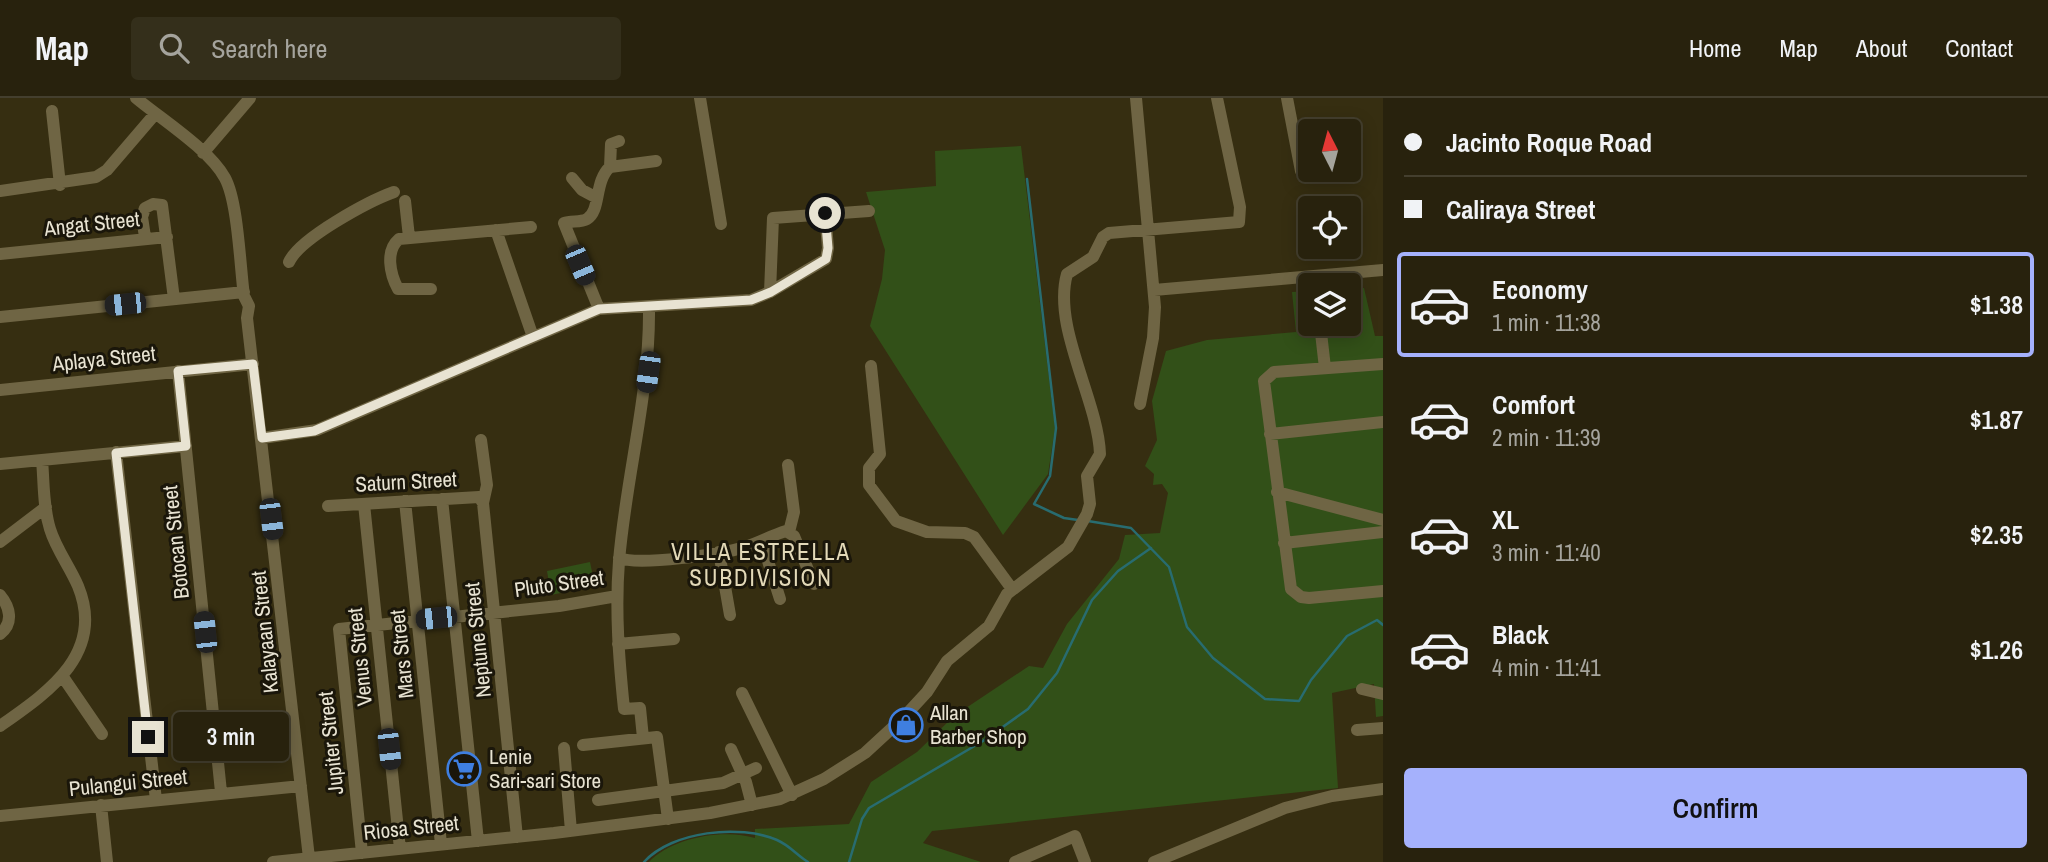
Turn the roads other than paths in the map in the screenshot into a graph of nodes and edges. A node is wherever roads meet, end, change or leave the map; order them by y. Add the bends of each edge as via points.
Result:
1 (136, 98) edge
2 (250, 98) edge
3 (700, 98) edge
4 (1136, 98) edge
5 (1217, 98) edge
6 (1287, 98) edge
7 (52, 111) dead end
8 (155, 114) junction
9 (619, 141) dead end
10 (203, 153) junction
11 (1298, 155) edge
12 (656, 161) dead end
13 (610, 167) junction
14 (572, 178) dead end
15 (60, 185) junction
16 (0, 191) edge
17 (597, 198) junction
18 (869, 211) dead end
19 (825, 213) junction
20 (721, 224) dead end
21 (531, 227) dead end
22 (1147, 229) junction
23 (496, 230) junction
24 (145, 237) junction
25 (167, 237) junction
26 (409, 237) junction
27 (0, 254) edge
28 (289, 262) dead end
29 (1383, 270) edge
30 (1361, 274) edge
31 (1298, 283) edge
32 (430, 289) dead end
33 (1154, 290) junction
34 (771, 292) junction
35 (244, 294) junction
36 (174, 299) junction
37 (649, 308) junction
38 (599, 309) junction
39 (0, 317) edge
40 (1321, 336) edge
41 (533, 337) junction
42 (253, 364) junction
43 (1383, 364) edge
44 (870, 366) dead end
45 (1325, 368) junction
46 (178, 371) junction
47 (0, 390) edge
48 (1140, 404) dead end
49 (1383, 422) edge
50 (1270, 434) junction
51 (262, 438) junction
52 (481, 440) dead end
53 (186, 446) junction
54 (116, 453) junction
55 (42, 460) junction
56 (0, 464) edge
57 (788, 465) dead end
58 (1277, 492) junction
59 (442, 499) junction
60 (405, 501) junction
61 (483, 503) junction
62 (364, 504) junction
63 (328, 506) dead end
64 (46, 507) junction
65 (1383, 520) edge
66 (789, 532) junction
67 (1383, 532) edge
68 (762, 541) junction
69 (0, 542) edge
70 (1284, 543) junction
71 (719, 552) junction
72 (619, 558) junction
73 (814, 584) dead end
74 (1012, 589) junction
75 (1383, 591) edge
76 (0, 595) edge
77 (617, 596) junction
78 (780, 599) dead end
79 (494, 612) junction
80 (730, 615) dead end
81 (455, 616) junction
82 (417, 620) junction
83 (376, 624) junction
84 (339, 629) joint
85 (0, 634) edge
86 (674, 639) dead end
87 (618, 644) junction
88 (63, 677) junction
89 (1362, 689) dead end
90 (742, 693) dead end
91 (1383, 694) edge
92 (0, 726) edge
93 (1383, 729) edge
94 (1357, 730) dead end
95 (102, 734) dead end
96 (643, 738) junction
97 (583, 745) dead end
98 (564, 748) dead end
99 (731, 749) dead end
100 (756, 768) dead end
101 (743, 775) junction
102 (301, 786) junction
103 (1383, 789) edge
104 (221, 792) junction
105 (665, 792) junction
106 (792, 795) junction
107 (156, 800) junction
108 (598, 800) dead end
109 (752, 805) junction
110 (101, 806) junction
111 (0, 816) edge
112 (668, 819) junction
113 (571, 831) junction
114 (517, 836) junction
115 (478, 841) junction
116 (441, 845) junction
117 (400, 849) junction
118 (1184, 849) junction
119 (362, 853) junction
120 (309, 858) junction
121 (107, 862) edge
122 (273, 862) edge
123 (1015, 862) edge
124 (1085, 862) edge
125 (1154, 862) edge
126 (1189, 862) edge

1 - 8 street, Kalayaan Street
2 - 10 street
3 - 20 street
4 - 22 street
5 - 22 street via 1240,222
6 - 11 street
7 - 15 street
8 - 10 street, Kalayaan Street
8 - 15 street via 102,174
9 - 13 street via 611,144
10 - 35 street, Kalayaan Street via 229,187
12 - 13 street
13 - 17 street via 600,179
14 - 17 street
15 - 16 street
17 - 38 street via 586,220 564,223
18 - 19 street
19 - 34 street via 826,259
19 - 34 street via 773,218
21 - 23 street
22 - 33 street
22 - 74 street via 1103,237 1093,257 1071,268 1065,281 1074,352 1100,441 1097,462 1087,476 1090,504 1068,547
23 - 26 street
23 - 41 street
24 - 25 street, Angat Street
24 - 25 street via 143,212 153,204 165,210
24 - 27 street, Angat Street
25 - 36 street, Angat Street
26 - 28 street via 399,197 354,210
26 - 32 street via 392,245 393,280 398,289
29 - 30 street
31 - 33 street
33 - 48 street via 1153,338
34 - 37 street via 751,300
35 - 36 street
35 - 42 street, Kalayaan Street
36 - 39 street
37 - 38 street
37 - 72 street via 648,372
38 - 41 street
40 - 45 street
41 - 51 street via 314,431
42 - 46 street, Aplaya Street
42 - 51 street, Kalayaan Street
43 - 45 street
44 - 74 street via 880,454 869,468 869,485 900,523 927,532 974,537
45 - 50 street via 1266,376
46 - 47 street, Aplaya Street
46 - 53 street, Botocan Street
49 - 50 street
50 - 58 street
51 - 102 street, Kalayaan Street
52 - 61 street, Neptune Street via 487,485
53 - 54 street
53 - 104 street, Botocan Street
54 - 55 street
54 - 107 street
55 - 56 street
55 - 64 street
57 - 66 street via 794,512
58 - 65 street
58 - 70 street
59 - 60 street, Saturn Street
59 - 61 street, Saturn Street via 479,497
59 - 81 street
60 - 62 street, Saturn Street
60 - 82 street, Mars Street
61 - 79 street, Neptune Street
62 - 63 street, Saturn Street
62 - 83 street, Venus Street
64 - 69 street
64 - 88 street via 52,535 84,606 81,642
66 - 68 street
66 - 73 street
67 - 70 street
68 - 71 street
68 - 78 street
70 - 75 street via 1294,594
71 - 72 street via 668,559
71 - 80 street
72 - 77 street
74 - 106 street, Riosa Street via 989,626 947,661 920,700 879,741 848,765
76 - 85 street via 9,622
77 - 79 street, Pluto Street
77 - 87 street
79 - 81 street, Pluto Street
79 - 114 street, Neptune Street
81 - 82 street, Pluto Street
81 - 115 street
82 - 83 street, Pluto Street
82 - 116 street, Mars Street
83 - 84 street, Pluto Street
83 - 117 street, Venus Street
84 - 119 street, Jupiter Street
86 - 87 street
87 - 96 street via 624,709 640,708
88 - 92 street
88 - 95 street
89 - 91 street
90 - 106 street
93 - 94 street
96 - 97 street
96 - 105 street via 657,737
98 - 113 street
99 - 101 street
100 - 101 street
101 - 105 street via 723,783
101 - 109 street
102 - 104 street, Pulangui Street
102 - 120 street, Kalayaan Street
103 - 118 street via 1297,805
104 - 107 street, Pulangui Street
105 - 108 street
105 - 112 street
106 - 109 street, Riosa Street
107 - 110 street, Pulangui Street
109 - 112 street, Riosa Street
110 - 111 street, Pulangui Street
110 - 121 street
112 - 113 street, Riosa Street
113 - 114 street, Riosa Street
114 - 115 street, Riosa Street
115 - 116 street, Riosa Street
116 - 117 street, Riosa Street
117 - 119 street, Riosa Street
118 - 125 street
118 - 126 street
119 - 120 street, Riosa Street
120 - 122 street, Riosa Street
123 - 124 street via 1075,836

